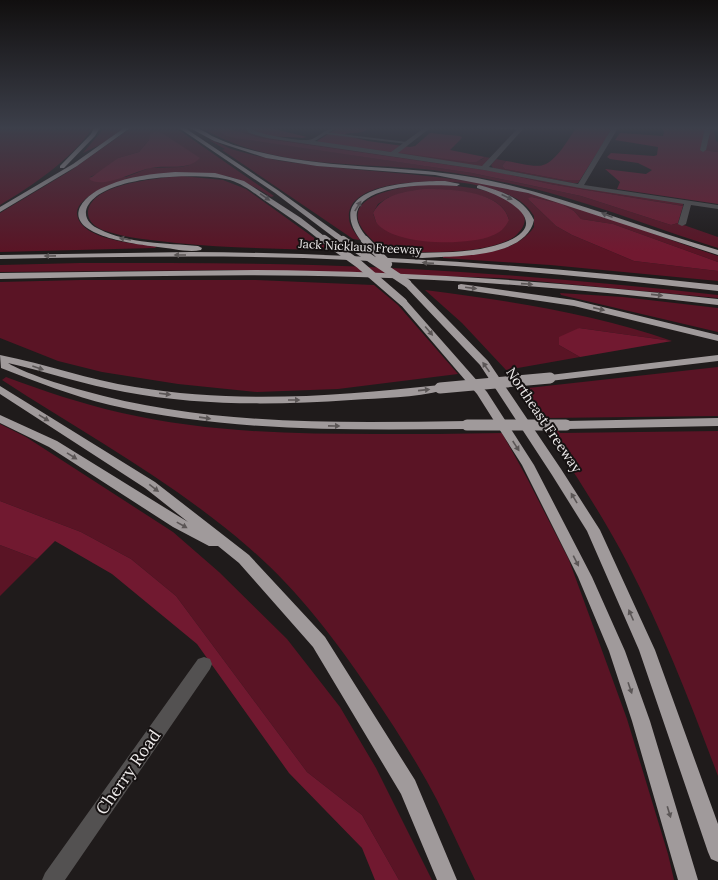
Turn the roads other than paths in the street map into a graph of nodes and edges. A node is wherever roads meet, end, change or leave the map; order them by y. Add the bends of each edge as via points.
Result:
1 (59, 169) edge
2 (67, 169) edge
3 (243, 169) edge
4 (380, 169) edge
5 (490, 169) edge
6 (590, 169) edge
7 (40, 186) junction
8 (580, 186) junction
9 (688, 202) junction
10 (718, 207) edge
11 (0, 210) edge
12 (682, 224) dead end
13 (718, 253) edge
14 (303, 256) junction
15 (0, 257) edge
16 (339, 258) junction
17 (334, 275) junction
18 (0, 276) edge
19 (407, 283) junction
20 (718, 288) edge
21 (718, 302) edge
22 (718, 338) edge
23 (718, 358) edge
24 (0, 359) edge
25 (0, 389) edge
26 (0, 419) edge
27 (718, 422) edge
28 (244, 559) junction
29 (204, 664) dead end
30 (718, 852) edge
31 (52, 880) edge
32 (447, 880) edge
33 (688, 880) edge

1 - 7 highway
2 - 7 highway
3 - 19 highway, Northeast Freeway, bridge
13 -> 4 highway via 596,210 521,188 432,173
5 - 8 street
6 - 8 street
7 - 11 highway
8 - 9 street
9 - 10 street
9 - 12 street
14 -> 15 highway, Jack Nicklaus Freeway
14 - 16 highway, Jack Nicklaus Freeway
14 -> 33 highway, bridge via 117,238 92,228 84,220 83,211 87,202 99,192 134,179 183,174 236,180 303,221 403,302 481,392 528,465 585,577 618,651
19 -> 16 highway, bridge via 365,240 356,228 354,209 359,201 370,194 407,184 451,183 487,189 512,199 523,206 530,217 528,226 521,236 501,246 484,250 459,253
20 -> 16 highway, Jack Nicklaus Freeway via 527,269
17 - 18 highway, Jack Nicklaus Freeway via 198,272
17 -> 21 highway, Jack Nicklaus Freeway via 408,276 481,281
17 -> 22 highway via 458,286 553,299
30 -> 19 highway, Northeast Freeway via 647,650 593,530 484,363
24 -> 23 highway, bridge via 143,392 252,401 361,397
24 -> 27 highway, bridge via 5,366 68,390 129,405 211,419 306,426
25 -> 28 highway via 150,485
26 -> 28 highway via 53,444 178,523
28 - 32 highway via 319,642 408,787
29 - 31 street, Cherry Road

